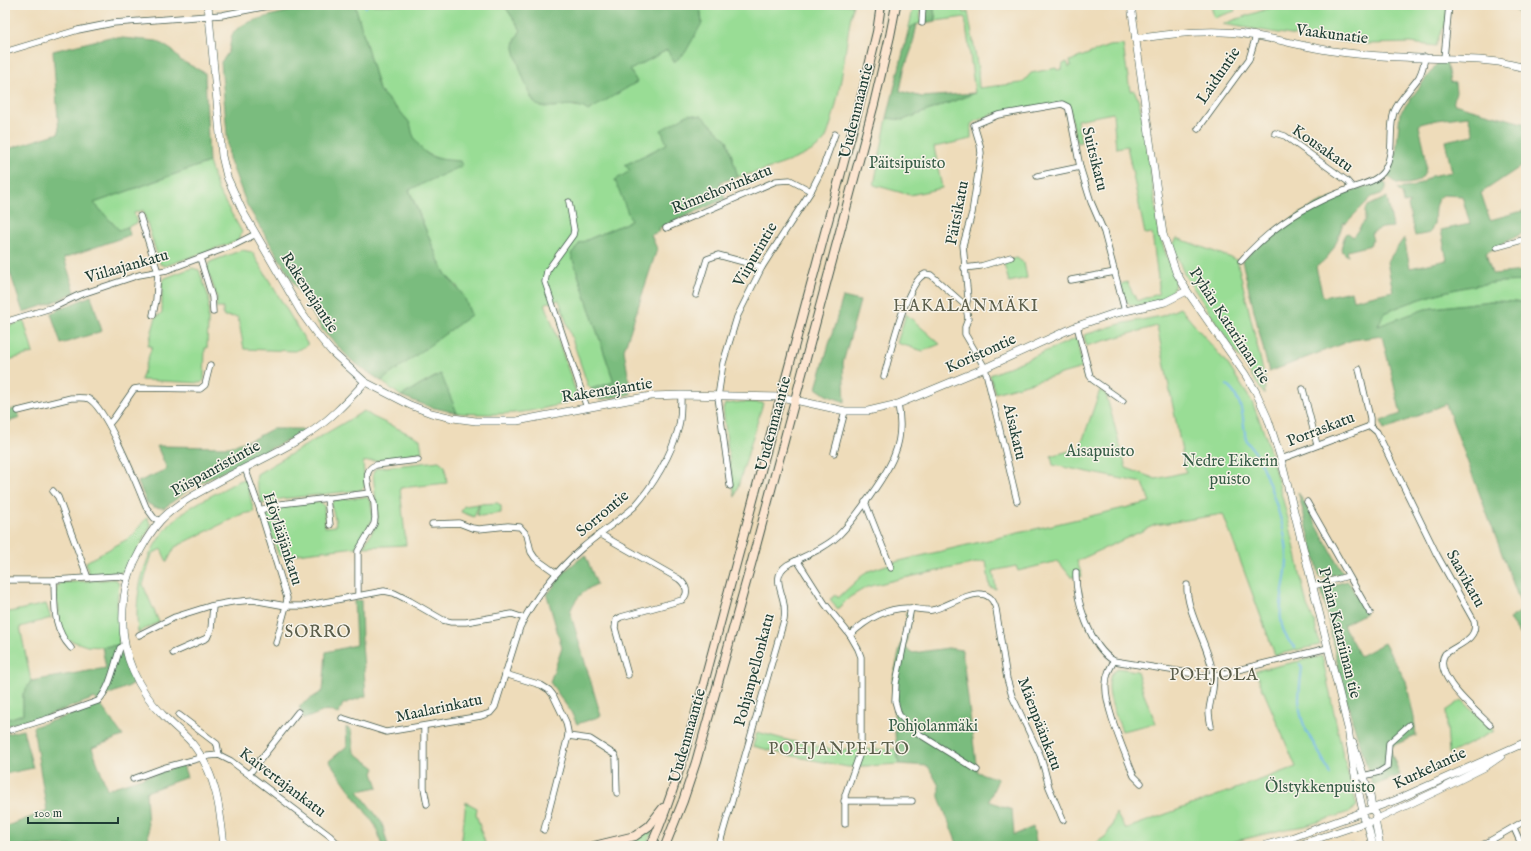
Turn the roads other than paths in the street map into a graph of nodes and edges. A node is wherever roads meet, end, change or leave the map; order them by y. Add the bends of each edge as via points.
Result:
1 (208, 5) edge
2 (274, 5) edge
3 (881, 5) edge
4 (896, 5) edge
5 (923, 5) edge
6 (1131, 5) edge
7 (1449, 5) edge
8 (209, 16) junction
9 (922, 23) dead end
10 (1256, 36) junction
11 (1135, 39) junction
12 (5, 52) edge
13 (1425, 57) junction
14 (1444, 58) junction
15 (1526, 68) edge
16 (974, 125) joint
17 (1198, 129) dead end
18 (1275, 133) dead end
19 (836, 134) dead end
20 (1080, 167) junction
21 (1037, 176) dead end
22 (1352, 187) junction
23 (811, 191) junction
24 (569, 202) dead end
25 (140, 216) dead end
26 (666, 228) dead end
27 (256, 234) junction
28 (1526, 239) edge
29 (1497, 247) dead end
30 (1011, 257) dead end
31 (200, 258) junction
32 (1241, 261) dead end
33 (762, 267) junction
34 (964, 268) junction
35 (158, 272) junction
36 (1115, 272) junction
37 (1071, 280) dead end
38 (1187, 291) junction
39 (696, 295) dead end
40 (966, 306) junction
41 (1125, 311) junction
42 (213, 312) dead end
43 (152, 315) dead end
44 (5, 322) edge
45 (1077, 326) junction
46 (210, 365) dead end
47 (985, 368) junction
48 (1359, 370) dead end
49 (884, 376) dead end
50 (365, 382) junction
51 (1303, 389) dead end
52 (681, 395) junction
53 (718, 397) junction
54 (781, 397) junction
55 (795, 399) junction
56 (1123, 401) dead end
57 (898, 404) junction
58 (587, 408) junction
59 (18, 411) dead end
60 (845, 411) junction
61 (109, 424) junction
62 (1370, 426) junction
63 (1317, 445) junction
64 (834, 453) dead end
65 (1281, 459) junction
66 (418, 460) dead end
67 (245, 468) junction
68 (730, 486) dead end
69 (53, 491) dead end
70 (370, 492) junction
71 (327, 498) junction
72 (865, 502) junction
73 (1017, 502) dead end
74 (1307, 502) dead end
75 (260, 510) junction
76 (160, 521) junction
77 (432, 524) dead end
78 (330, 525) dead end
79 (600, 534) junction
80 (797, 560) junction
81 (891, 568) dead end
82 (1076, 572) dead end
83 (556, 573) junction
84 (1348, 576) junction
85 (88, 578) junction
86 (127, 578) junction
87 (5, 580) edge
88 (54, 580) junction
89 (1187, 585) dead end
90 (1312, 586) junction
91 (358, 595) junction
92 (213, 606) junction
93 (286, 606) junction
94 (911, 608) junction
95 (1370, 613) dead end
96 (524, 618) junction
97 (139, 635) dead end
98 (850, 635) junction
99 (276, 642) dead end
100 (125, 645) junction
101 (71, 648) dead end
102 (1328, 648) junction
103 (173, 653) dead end
104 (1114, 661) junction
105 (505, 674) junction
106 (628, 675) dead end
107 (1214, 675) junction
108 (298, 712) dead end
109 (179, 714) dead end
110 (342, 718) dead end
111 (1409, 725) dead end
112 (1490, 725) dead end
113 (1211, 726) dead end
114 (424, 727) junction
115 (1348, 728) junction
116 (11, 730) dead end
117 (568, 736) junction
118 (1526, 742) edge
119 (1518, 746) junction
120 (219, 755) junction
121 (202, 757) junction
122 (977, 770) dead end
123 (249, 774) junction
124 (1364, 776) junction
125 (1356, 778) junction
126 (133, 779) dead end
127 (1141, 783) dead end
128 (617, 794) dead end
129 (669, 799) junction
130 (912, 801) dead end
131 (844, 802) junction
132 (427, 804) dead end
133 (1372, 809) junction
134 (1363, 812) junction
135 (1063, 820) dead end
136 (1375, 820) junction
137 (1526, 820) edge
138 (1367, 822) junction
139 (845, 824) dead end
140 (1514, 828) junction
141 (544, 830) dead end
142 (224, 846) edge
143 (340, 846) edge
144 (594, 846) edge
145 (651, 846) edge
146 (665, 846) edge
147 (719, 846) edge
148 (1262, 846) edge
149 (1296, 846) edge
150 (1372, 846) edge
151 (1380, 846) edge
152 (1481, 846) edge
153 (1522, 846) edge

1 - 8 street, Rakentajantie
2 - 8 street via 222,16
3 - 54 main road, Uudenmaantie via 864,87
4 - 55 main road, Uudenmaantie via 874,104
5 - 9 street
6 - 11 street, Pyhän Katariinan tie
7 - 14 street
8 - 12 street via 113,22
8 - 27 street, Rakentajantie via 223,160 232,189
10 - 11 street, Vaakunatie via 1213,32
10 - 13 street, Vaakunatie via 1334,52
10 - 17 street, Laiduntie via 1249,59
11 - 38 street, Pyhän Katariinan tie via 1163,234 1176,272
13 - 14 street, Vaakunatie
13 - 22 street via 1421,73 1394,112 1391,154 1386,169 1375,179
14 - 15 street, Vaakunatie via 1500,62
16 - 20 street, Suitsikatu via 998,115 1065,105 1070,113
16 - 34 street, Päitsikatu via 980,145 980,159 972,214 963,245
18 - 22 street, Kousakatu via 1285,136
19 - 23 street, Viipurintie via 824,167
20 - 21 street
20 - 36 street, Suitsikatu via 1104,232
22 - 32 street via 1301,211 1265,236
23 - 26 street, Rinnehovinkatu via 794,181 781,179
23 - 33 street, Viipurintie
24 - 58 street via 573,235 547,271 545,282
25 - 35 street
27 - 31 street, Viilaajankatu via 234,246
27 - 50 street, Rakentajantie via 316,333 331,351
28 - 29 street
30 - 34 street
31 - 35 street, Viilaajankatu
31 - 42 street via 212,297
33 - 39 street via 718,255 707,259
33 - 53 street, Viipurintie via 737,317 723,363
34 - 40 street, Päitsikatu via 968,298
35 - 43 street
35 - 44 street, Viilaajankatu via 139,275 79,295 54,307
36 - 37 street
36 - 41 street, Suitsikatu
38 - 41 street, Koristontie via 1165,302
38 - 65 street, Pyhän Katariinan tie via 1256,392
40 - 47 street, Päitsikatu via 968,315 965,334
40 - 49 street via 934,277 922,275 912,289 903,310
41 - 45 street, Koristontie
45 - 47 street, Koristontie
45 - 56 street via 1090,376
46 - 61 street via 206,385 200,389 134,389
47 - 57 street, Koristontie
47 - 73 street, Aisakatu
48 - 62 street
50 - 58 street, Rakentajantie via 410,406 431,413 476,421 517,421
50 - 67 street, Piispanristintie via 340,409 312,431
51 - 63 street
52 - 53 street, Rakentajantie
52 - 58 street, Rakentajantie via 651,396
52 - 79 street, Sorrontie via 675,441 655,480 634,507
53 - 54 street, Rakentajantie
53 - 68 street, Viipurintie
54 - 55 street, Koristontie
54 - 129 main road, Uudenmaantie via 702,690
55 - 60 street, Koristontie
55 - 146 main road, Uudenmaantie via 696,762
57 - 60 street, Koristontie via 868,411
57 - 72 street, Pohjanpellonkatu via 900,421 895,453
59 - 61 street via 61,400 88,399
60 - 64 street
61 - 76 street via 146,507 154,518
62 - 63 street, Porraskatu
62 - 112 street, Saavikatu via 1376,432 1439,559 1474,622 1472,636 1444,654 1442,665 1450,684
63 - 65 street, Porraskatu
65 - 90 street, Pyhän Katariinan tie
66 - 70 street via 371,467 368,472
67 - 75 street, Höylääjänkatu
67 - 76 street, Piispanristintie via 182,502
69 - 85 street via 58,497
70 - 71 street
70 - 91 street via 376,518 358,551
71 - 75 street via 280,504
71 - 78 street
72 - 80 street, Pohjanpellonkatu via 837,537
72 - 81 street
74 - 84 street
75 - 93 street, Höylääjänkatu via 287,598
76 - 86 street, Piispanristintie via 138,553
77 - 83 street via 459,523 479,530 520,527 527,535 535,558
79 - 83 street, Sorrontie
79 - 106 street via 679,579 687,592 682,600 616,620 615,628
80 - 98 street via 825,604
80 - 147 street, Pohjanpellonkatu via 783,568 779,576 778,586 784,607 784,620
82 - 104 street via 1077,595 1094,640 1102,652
83 - 96 street, Sorrontie
84 - 90 street
84 - 95 street
85 - 86 street
85 - 88 street
86 - 100 street, Piispanristintie via 123,611
87 - 88 street
88 - 101 street via 58,628
89 - 107 street via 1188,599
90 - 102 street, Pyhän Katariinan tie
91 - 93 street via 310,605
91 - 96 street via 391,592 451,622 478,621 512,614
92 - 93 street via 253,600
92 - 97 street via 175,617
92 - 103 street via 207,638
93 - 99 street, Höylääjänkatu
94 - 98 street, Mäenpäänkatu via 895,609 872,617
94 - 122 street via 896,683 899,715 919,734
94 - 135 street, Mäenpäänkatu via 932,610 974,595 987,596 995,603 1012,696 1040,755 1049,787
96 - 105 street, Maalarinkatu
98 - 131 street via 861,658 861,744 846,788
100 - 116 street via 120,648 115,668 98,701
100 - 121 street, Piispanristintie via 132,669 144,693
102 - 107 street
102 - 115 street, Pyhän Katariinan tie
104 - 107 street
104 - 127 street via 1106,678 1106,698 1131,769
105 - 114 street, Maalarinkatu via 495,707 490,712
105 - 117 street via 549,690 566,722
107 - 113 street via 1209,711
108 - 123 street
109 - 120 street via 217,744
110 - 114 street, Maalarinkatu via 384,732
111 - 124 street via 1389,743 1387,767
114 - 132 street via 424,788
115 - 124 street, Pyhän Katariinan tie
115 - 125 street, Pyhän Katariinan tie
117 - 128 street via 590,739 614,755
117 - 141 street
118 - 119 street, Kurkelantie
119 - 133 street, Kurkelantie
119 - 136 street, Kurkelantie via 1485,767
120 - 121 street, Kaivertajankatu
120 - 123 street, Kaivertajankatu
121 - 126 street, Kaivertajankatu
121 - 142 street, Piispanristintie via 216,789
123 - 143 street, Kaivertajankatu
124 - 125 street
124 - 133 street, Pyhän Katariinan tie
125 - 134 street, Pyhän Katariinan tie
129 - 144 main road via 643,832 626,839
129 - 145 main road, Uudenmaantie
130 - 131 street
131 - 139 street
133 - 134 street, Kurkelantie
133 - 136 street, Pyhän Katariinan tie via 1376,814
134 - 138 street, Pyhän Katariinan tie via 1363,818
134 - 148 street, Kurkelantie
136 - 138 street, Kurkelantie
136 - 151 street, Pyhän Katariinan tie
137 - 140 street
138 - 149 street, Kurkelantie
138 - 150 street, Pyhän Katariinan tie
140 - 152 street
140 - 153 street

